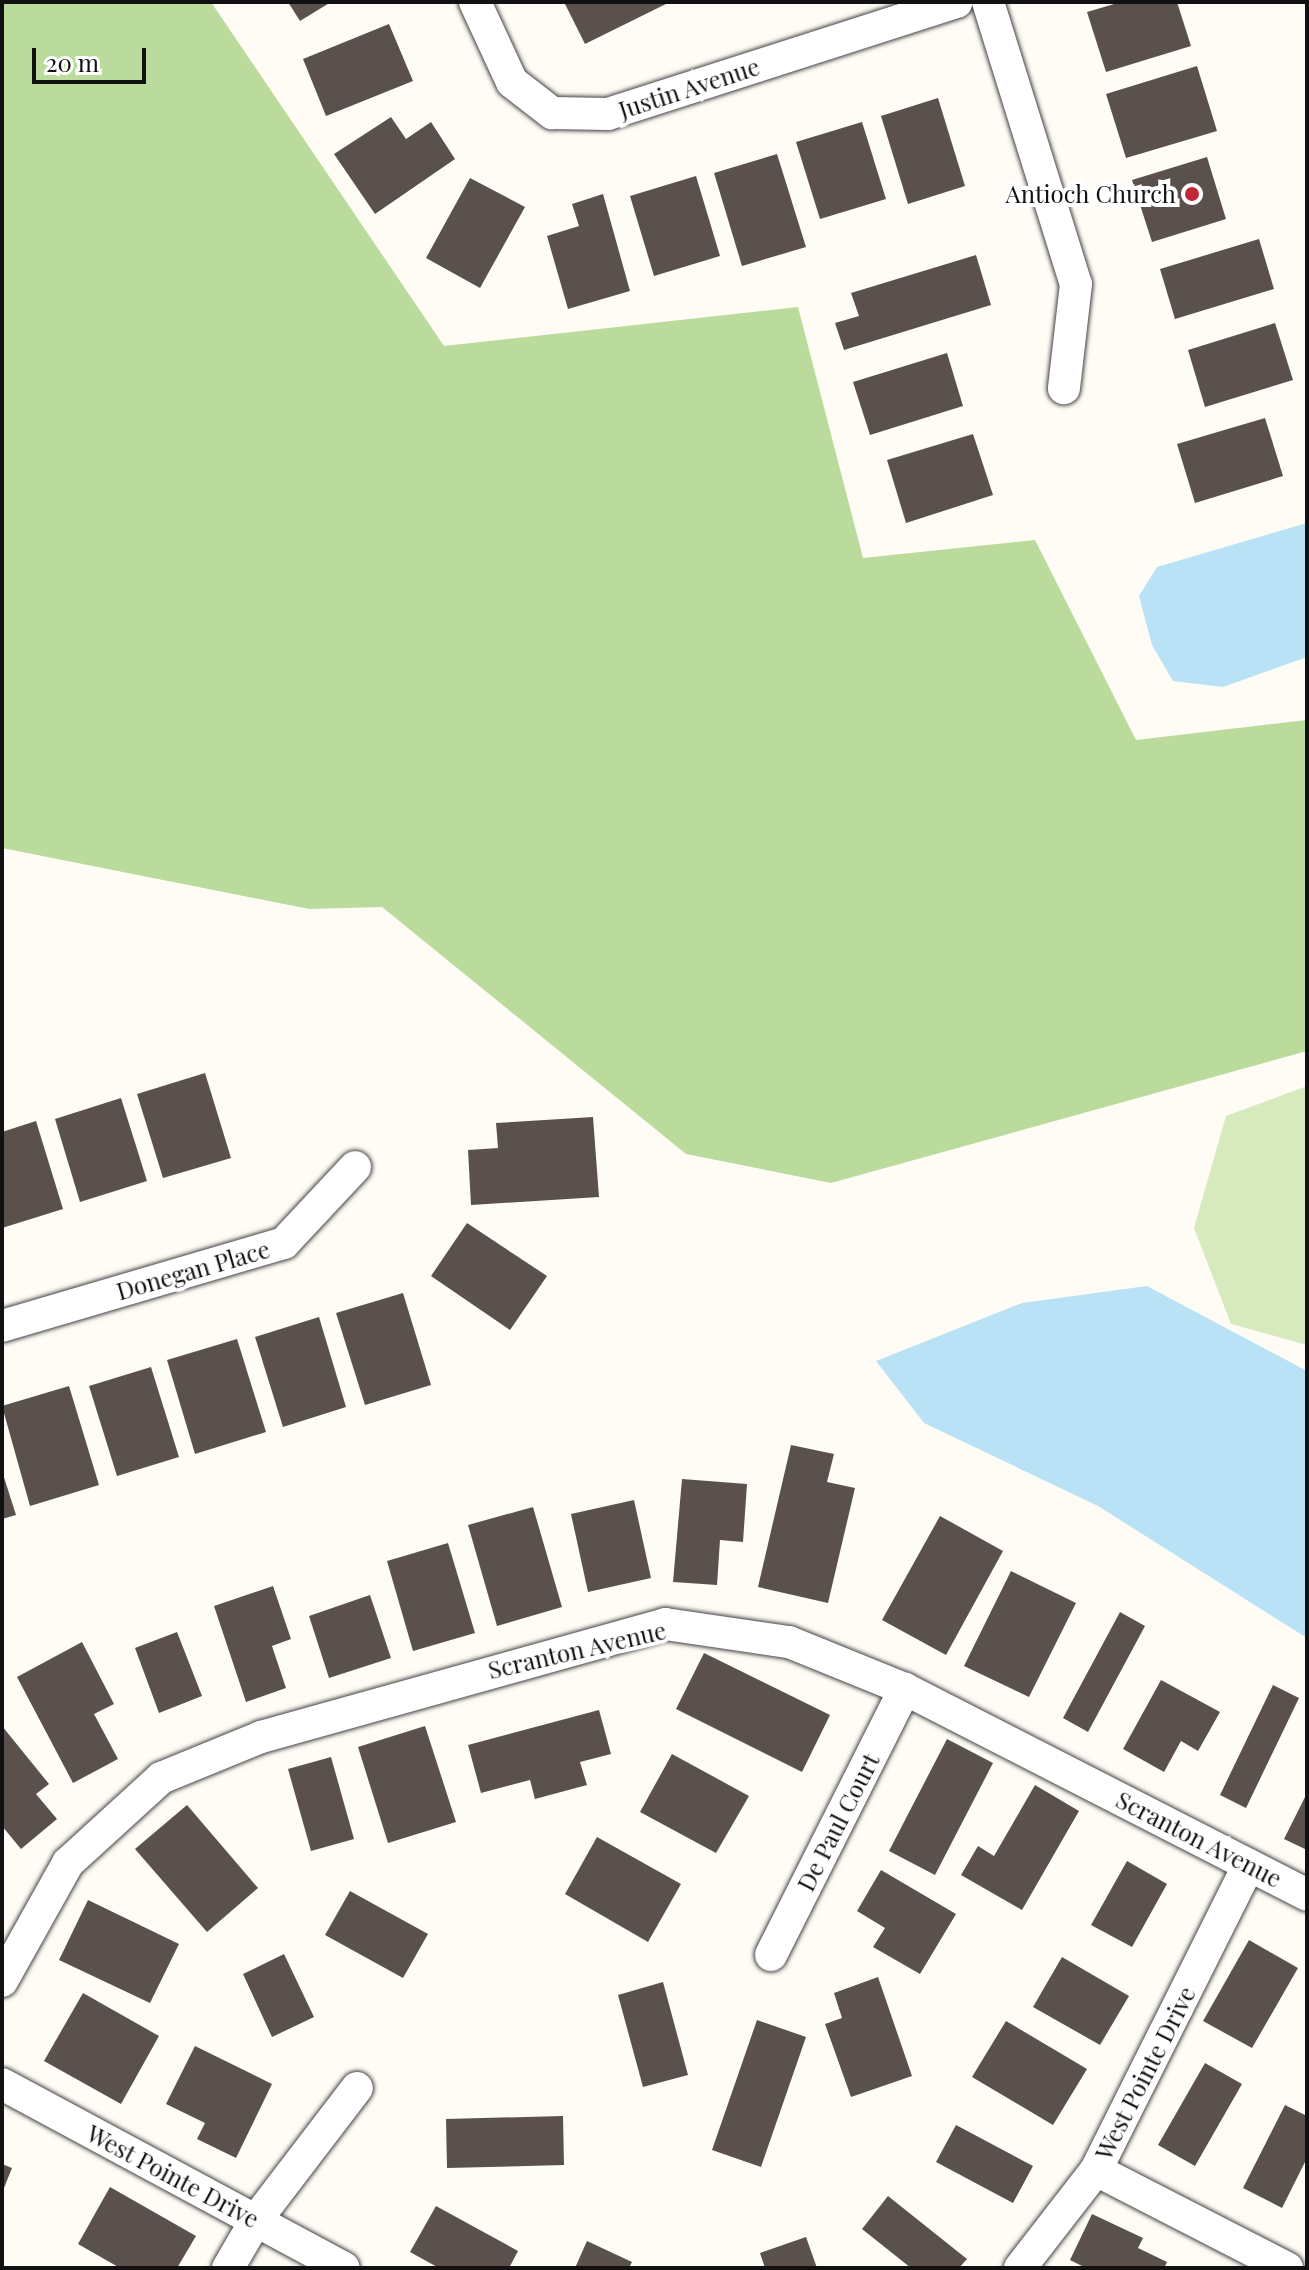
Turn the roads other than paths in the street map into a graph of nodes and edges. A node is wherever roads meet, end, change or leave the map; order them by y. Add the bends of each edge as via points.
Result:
1 (475, 2) edge
2 (956, 2) edge
3 (988, 2) edge
4 (1064, 388) dead end
5 (355, 1167) dead end
6 (2, 1326) edge
7 (905, 1689) junction
8 (1249, 1865) junction
9 (1307, 1895) edge
10 (771, 1955) dead end
11 (2, 1981) edge
12 (2, 2084) edge
13 (357, 2088) dead end
14 (1096, 2170) junction
15 (256, 2220) junction
16 (228, 2268) edge
17 (344, 2268) edge
18 (1020, 2268) edge
19 (1287, 2268) edge

1 - 2 street, Justin Avenue via 512,82 552,113 608,114
3 - 4 street via 1076,284
5 - 6 street, Donegan Place via 284,1243
7 - 8 street, Scranton Avenue
7 - 10 street, De Paul Court
7 - 11 street, Scranton Avenue via 789,1642 665,1624 261,1737 161,1778 68,1863
8 - 9 street, Scranton Avenue
8 - 14 street, West Pointe Drive
12 - 15 street, West Pointe Drive
13 - 15 street
14 - 18 street, West Pointe Drive
14 - 19 street
15 - 16 street
15 - 17 street, West Pointe Drive

